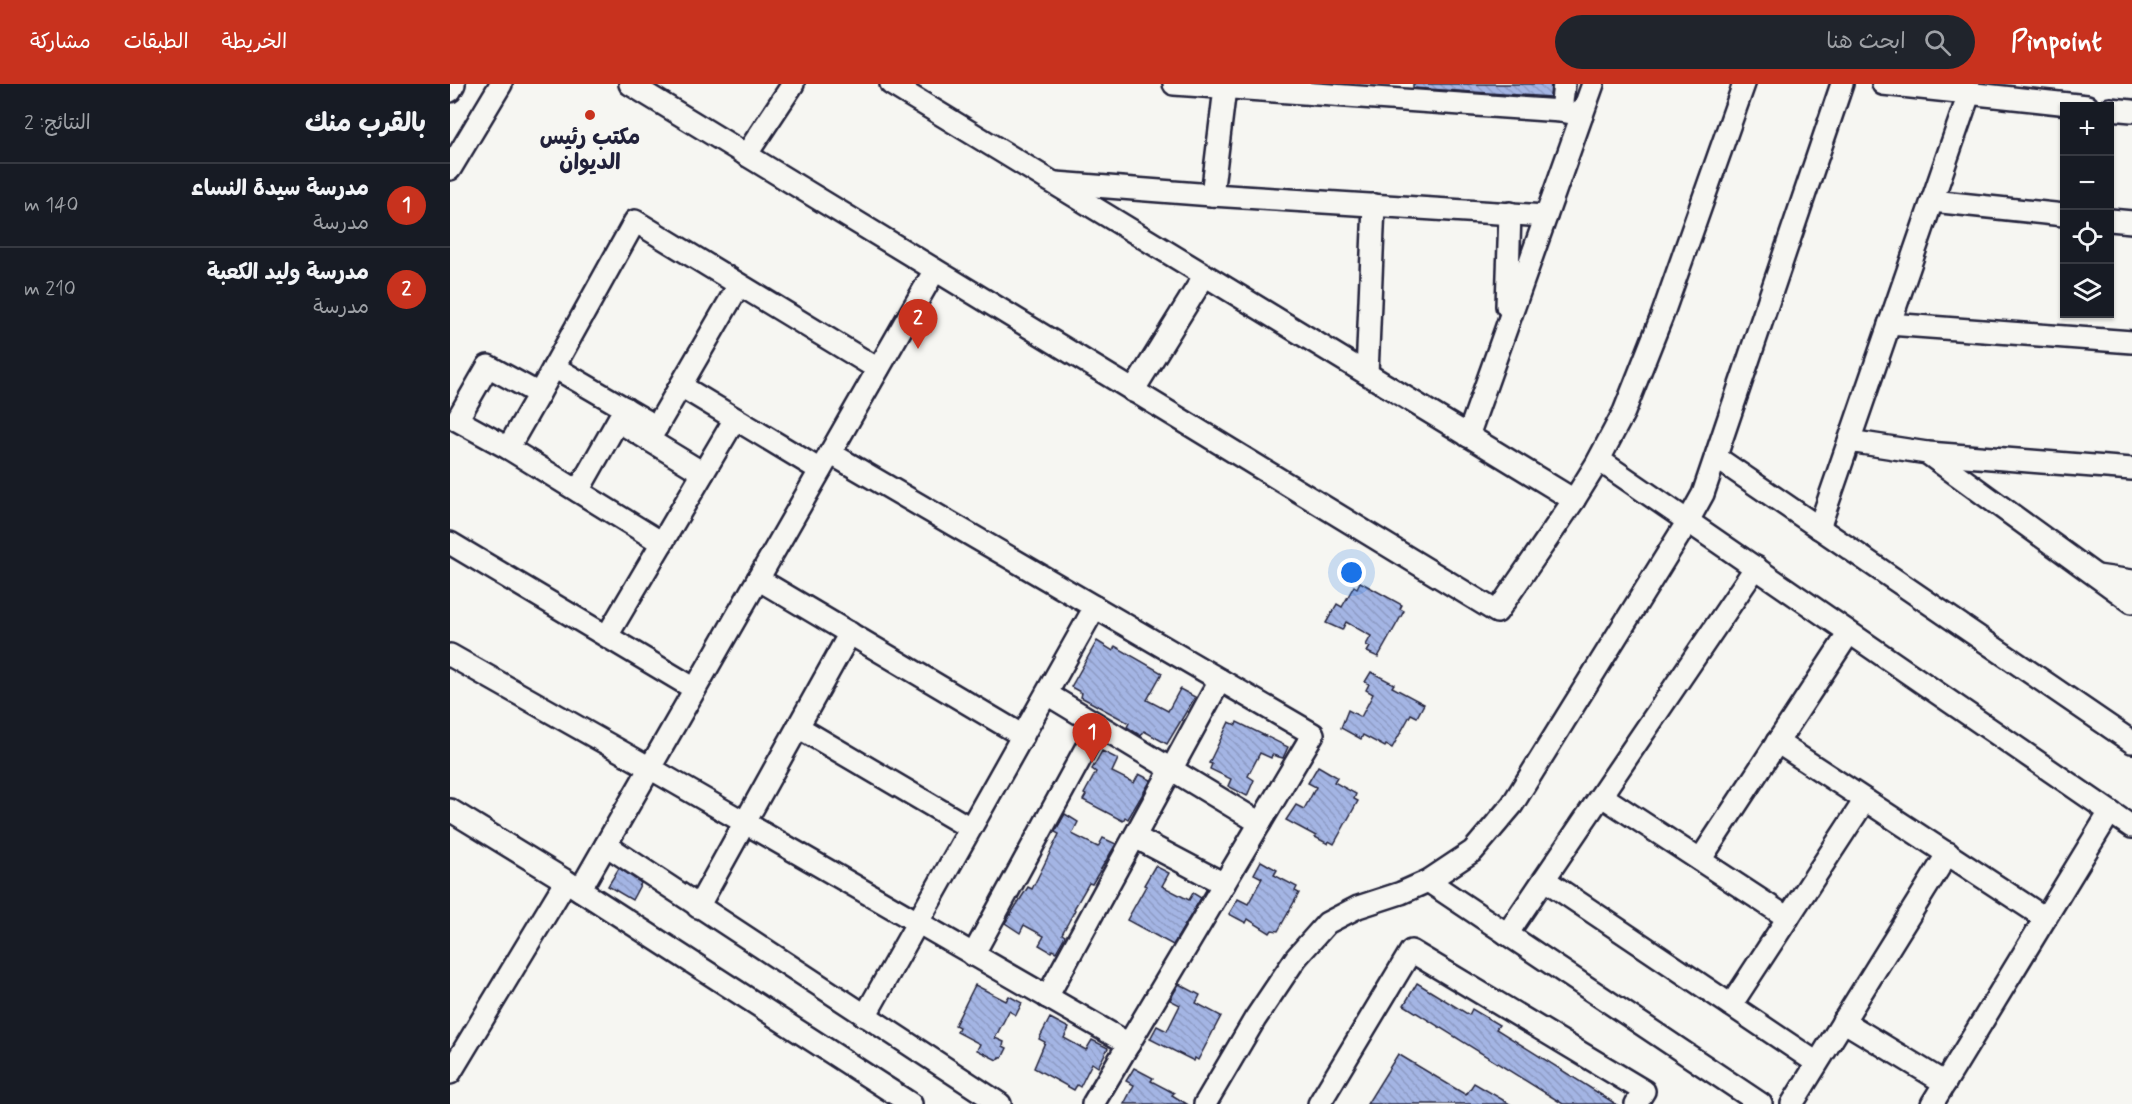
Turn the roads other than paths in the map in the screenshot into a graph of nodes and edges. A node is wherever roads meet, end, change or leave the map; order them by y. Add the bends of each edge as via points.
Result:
1 (454, 84) edge
2 (501, 84) edge
3 (630, 84) edge
4 (792, 84) edge
5 (891, 84) edge
6 (1174, 84) edge
7 (1564, 84) edge
8 (1593, 84) edge
9 (1744, 84) edge
10 (1842, 84) edge
11 (1883, 84) edge
12 (1226, 88) junction
13 (1337, 90) edge
14 (450, 91) edge
15 (1969, 93) junction
16 (2060, 103) edge
17 (2114, 109) edge
18 (2132, 111) edge
19 (1572, 113) junction
20 (746, 155) junction
21 (450, 169) edge
22 (1052, 182) junction
23 (1212, 195) junction
24 (1932, 201) junction
25 (1374, 205) junction
26 (1510, 213) junction
27 (2060, 215) edge
28 (1546, 216) junction
29 (2114, 220) edge
30 (2132, 222) edge
31 (934, 270) junction
32 (1205, 275) junction
33 (739, 285) junction
34 (1889, 324) junction
35 (1506, 327) junction
36 (2132, 342) edge
37 (554, 367) junction
38 (878, 369) junction
39 (1367, 374) junction
40 (681, 386) junction
41 (1133, 391) junction
42 (538, 394) junction
43 (621, 414) junction
44 (735, 419) junction
45 (454, 427) edge
46 (653, 434) junction
47 (1468, 436) junction
48 (1849, 441) junction
49 (508, 448) junction
50 (1927, 453) junction
51 (1717, 458) junction
52 (1599, 460) junction
53 (825, 462) junction
54 (2132, 469) edge
55 (703, 473) junction
56 (578, 491) junction
57 (1574, 501) junction
58 (1688, 521) junction
59 (1819, 528) junction
60 (450, 543) edge
61 (662, 543) junction
62 (1756, 567) junction
63 (2094, 576) junction
64 (758, 579) junction
65 (2132, 581) edge
66 (2132, 603) edge
67 (1095, 607) junction
68 (850, 633) junction
69 (1849, 633) junction
70 (607, 636) junction
71 (450, 655) edge
72 (1220, 680) junction
73 (695, 689) junction
74 (1047, 694) junction
75 (1098, 726) junction
76 (798, 727) junction
77 (1023, 736) junction
78 (1777, 742) junction
79 (2132, 742) edge
80 (650, 768) junction
81 (1171, 769) junction
82 (1602, 796) junction
83 (1865, 800) junction
84 (450, 810) edge
85 (2110, 812) junction
86 (745, 823) junction
87 (1260, 823) junction
88 (2132, 827) edge
89 (970, 828) junction
90 (1135, 837) junction
91 (606, 845) junction
92 (1948, 853) junction
93 (1700, 860) junction
94 (1545, 880) junction
95 (1428, 881) junction
96 (1224, 884) junction
97 (573, 886) junction
98 (698, 907) junction
99 (1788, 918) junction
100 (2045, 918) junction
101 (916, 923) junction
102 (1507, 934) junction
103 (973, 955) junction
104 (1047, 997) junction
105 (1731, 1005) junction
106 (865, 1016) junction
107 (1843, 1021) junction
108 (1129, 1044) junction
109 (1817, 1063) junction
110 (450, 1073) edge
111 (1945, 1083) junction
112 (911, 1104) edge
113 (1000, 1104) edge
114 (1093, 1104) edge
115 (1205, 1104) edge
116 (1319, 1104) edge
117 (1636, 1104) edge
118 (1761, 1104) edge
119 (1792, 1104) edge
120 (1932, 1104) edge

1 - 14 street
2 - 21 street
3 - 20 street
4 - 20 street
5 - 22 street
6 - 12 street
7 - 19 street
8 - 19 street
9 - 52 street via 1644,364
10 - 51 street
11 - 15 street
12 - 13 street
12 - 23 street
13 - 19 street
15 - 16 street
15 - 24 street
17 - 18 street
19 - 28 street
20 - 31 street
22 - 23 street
22 - 32 street
23 - 25 street
24 - 27 street
24 - 34 street
25 - 26 street
25 - 39 street
26 - 28 street
26 - 35 street
28 - 35 street
29 - 30 street
31 - 38 street
31 - 41 street
32 - 39 street
32 - 41 street
33 - 37 street via 635,221
33 - 38 street
33 - 40 street
34 - 36 street
34 - 48 street
35 - 47 street
37 - 42 street
37 - 43 street
38 - 53 street
39 - 47 street
40 - 44 street
40 - 46 street
41 - 57 street via 1497,612
42 - 45 street via 488,366
42 - 49 street
43 - 46 street
43 - 56 street
44 - 53 street
44 - 55 street
45 - 49 street
46 - 55 street
47 - 57 street
48 - 50 street
48 - 59 street
49 - 56 street
50 - 54 street
50 - 63 street
51 - 58 street
51 - 59 street
52 - 57 street
52 - 58 street
53 - 64 street
53 - 67 street
55 - 61 street
56 - 61 street
58 - 62 street
58 - 95 street via 1512,805 1473,851
59 - 79 street
60 - 70 street
61 - 70 street
62 - 69 street
62 - 82 street
63 - 65 street
63 - 66 street
64 - 68 street
64 - 73 street
67 - 72 street
67 - 74 street
68 - 76 street
68 - 77 street
69 - 78 street
69 - 85 street
70 - 73 street
71 - 80 street
72 - 81 street
72 - 87 street via 1313,734
73 - 80 street
74 - 75 street
74 - 77 street
75 - 81 street
75 - 103 street
76 - 86 street
76 - 89 street
77 - 89 street
78 - 83 street
78 - 93 street
80 - 86 street
80 - 91 street
81 - 87 street
81 - 90 street
82 - 93 street
82 - 94 street
83 - 92 street
83 - 99 street
84 - 97 street
85 - 88 street
85 - 100 street
86 - 98 street
86 - 101 street
87 - 96 street
89 - 101 street
90 - 96 street
90 - 104 street
91 - 97 street
91 - 98 street
92 - 100 street
92 - 107 street
93 - 99 street
94 - 102 street
94 - 105 street
95 - 102 street
95 - 115 street via 1327,923 1296,958
96 - 108 street
97 - 110 street
97 - 112 street
98 - 106 street
99 - 105 street
100 - 111 street
101 - 103 street
101 - 106 street
102 - 118 street
103 - 104 street
104 - 108 street
105 - 109 street
106 - 113 street
107 - 109 street
107 - 111 street
108 - 114 street
109 - 119 street
111 - 120 street
116 - 117 street via 1411,951 1644,1091

